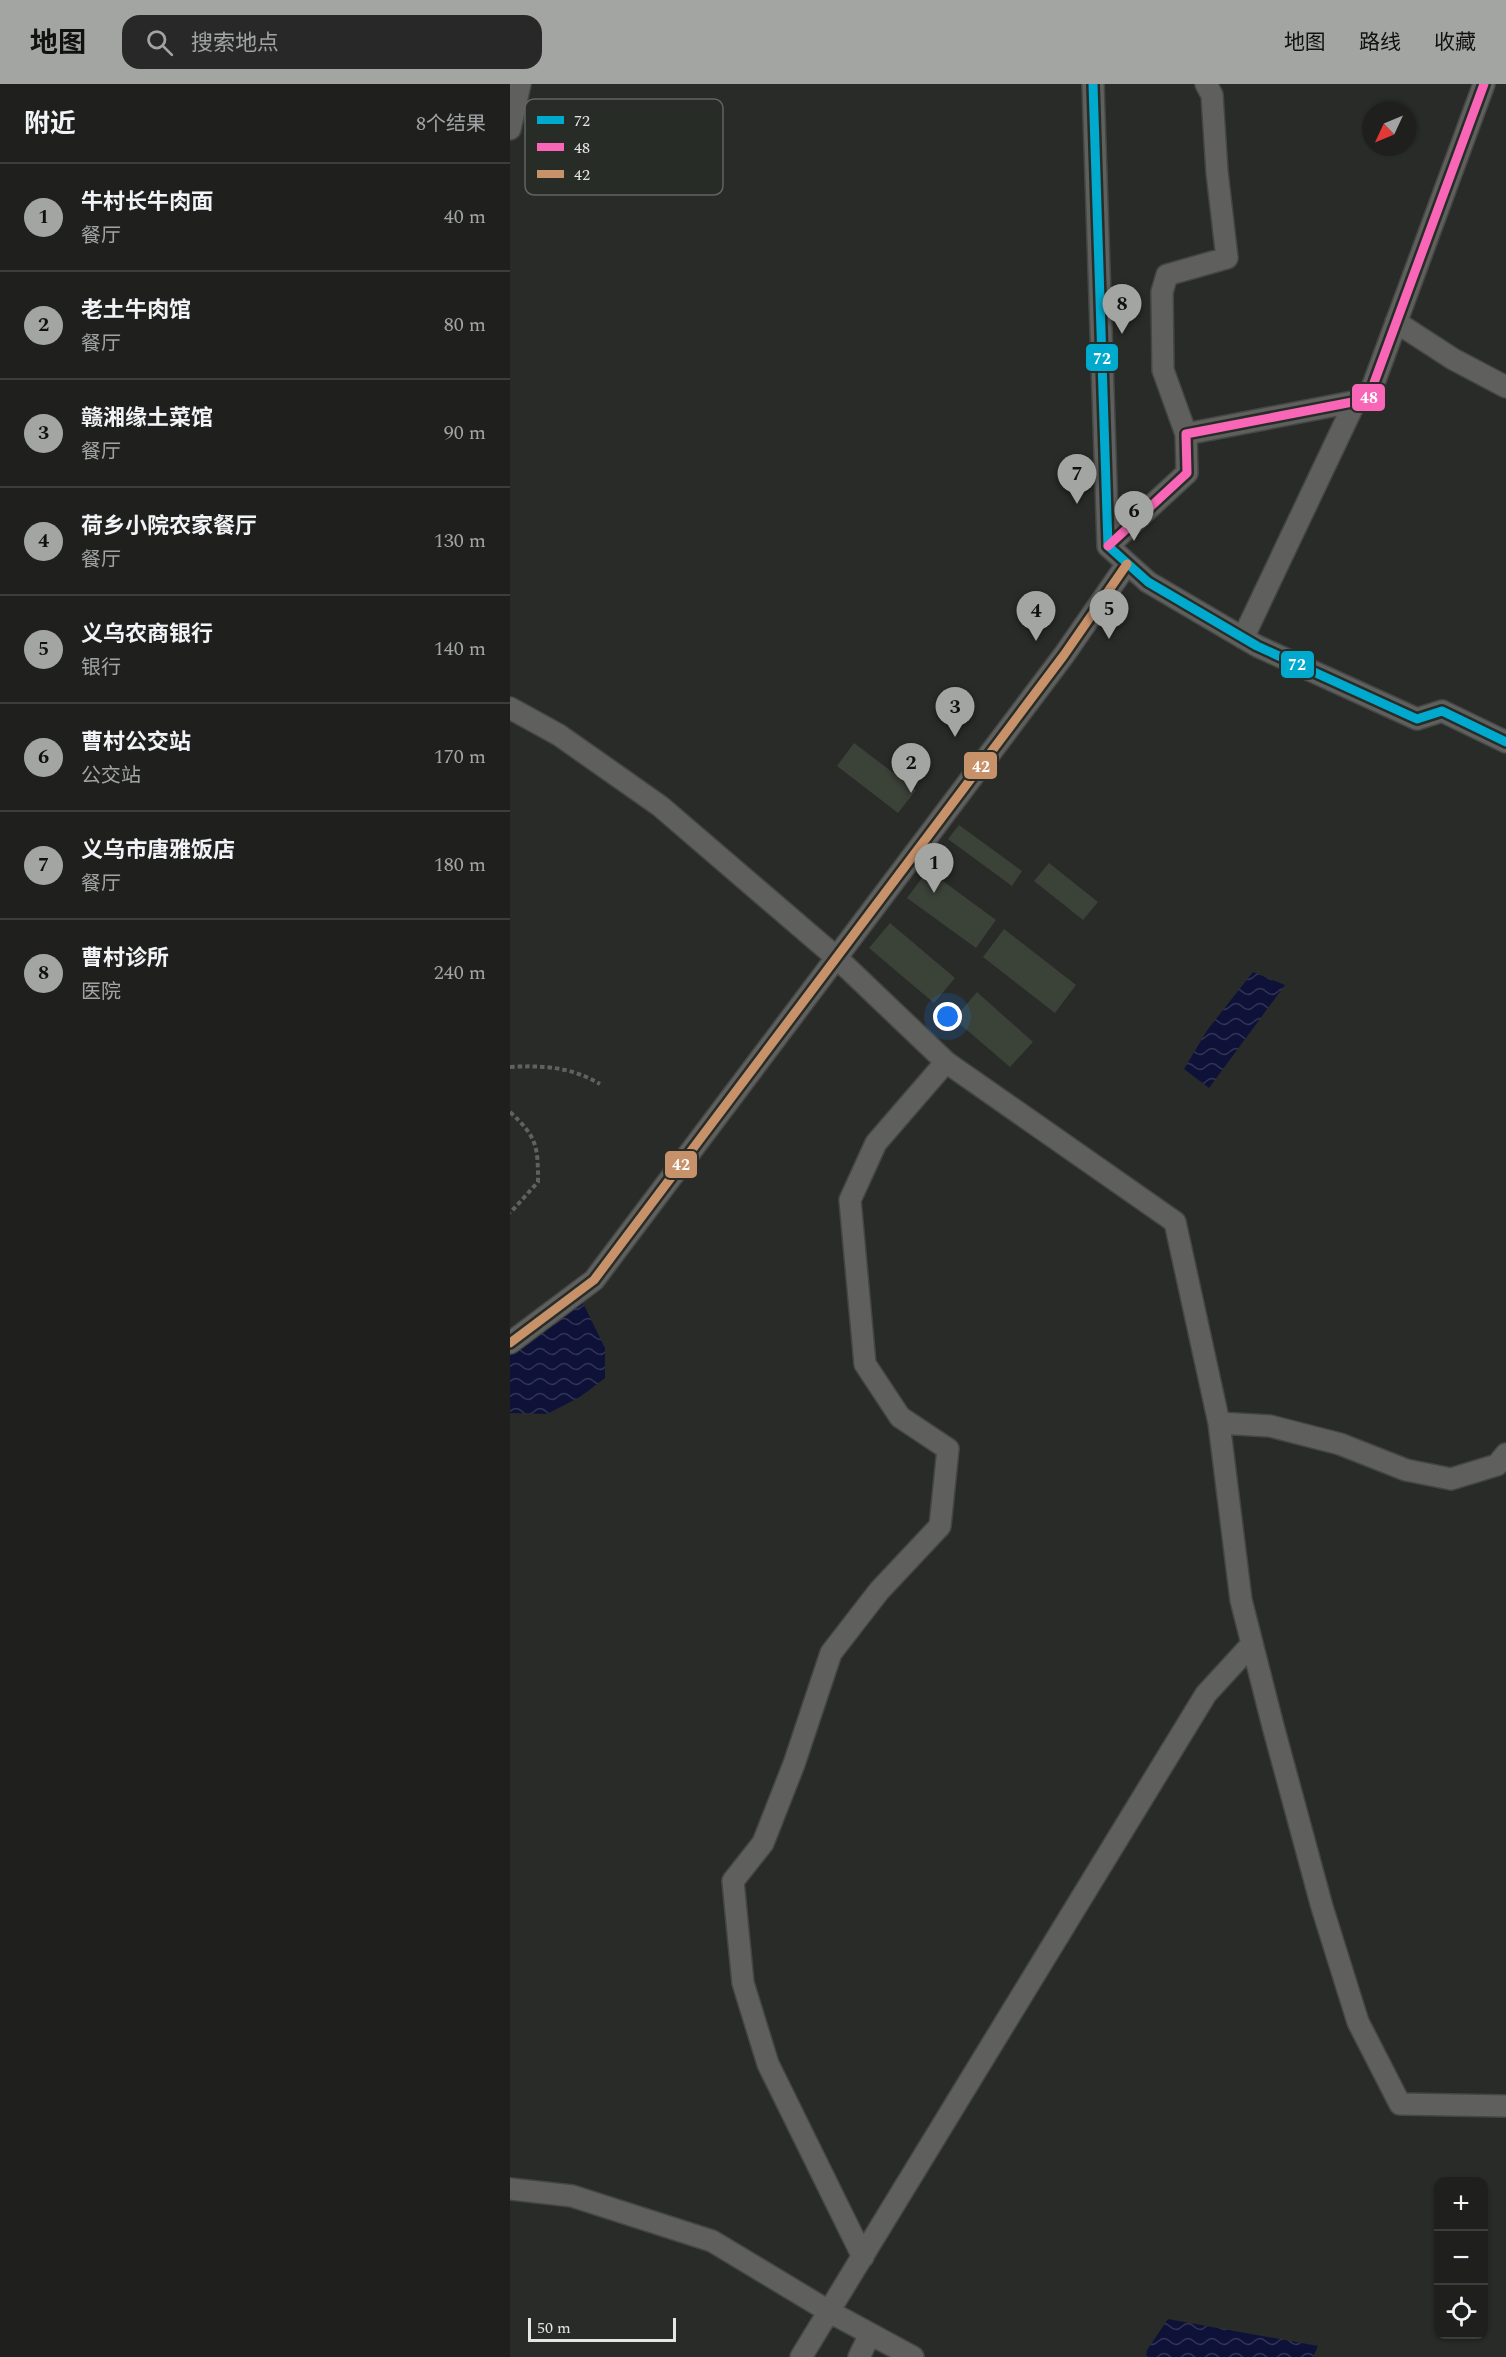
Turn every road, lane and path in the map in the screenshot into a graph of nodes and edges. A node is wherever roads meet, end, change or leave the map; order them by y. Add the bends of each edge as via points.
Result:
1 (520, 84) edge
2 (1206, 84) edge
3 (1484, 84) edge
4 (1099, 85) edge
5 (510, 129) edge
6 (1396, 322) junction
7 (1506, 387) edge
8 (1355, 402) junction
9 (1186, 434) junction
10 (1108, 546) junction
11 (1127, 564) junction
12 (1243, 638) junction
13 (510, 708) edge
14 (1506, 742) edge
15 (837, 958) junction
16 (946, 1062) junction
17 (510, 1067) edge
18 (600, 1083) dead end
19 (510, 1112) edge
20 (510, 1213) edge
21 (510, 1343) edge
22 (1219, 1423) junction
23 (1506, 1454) edge
24 (1252, 1644) junction
25 (1506, 2106) edge
26 (510, 2189) edge
27 (863, 2257) junction
28 (830, 2312) junction
29 (870, 2334) junction
30 (801, 2357) edge
31 (859, 2357) edge
32 (913, 2357) edge

1 - 5 street
2 - 9 street via 1212,95 1227,258 1167,275 1162,292 1163,370
3 - 6 street
4 - 10 street
6 - 7 street
6 - 8 street via 1368,399
8 - 9 street
8 - 12 street
9 - 10 street via 1187,473
10 - 11 street
11 - 12 street via 1148,582
11 - 15 street via 1065,655
12 - 14 street via 1417,719 1442,711
13 - 15 street via 560,735 660,806
15 - 16 street
15 - 21 street via 594,1280
16 - 22 street via 1175,1222
16 - 27 street via 876,1143 850,1200 865,1364 900,1417 948,1449 940,1526 879,1591 831,1653 763,1843 733,1881 743,1983 768,2064
17 - 18 path via 539,1065 564,1069
19 - 20 path via 526,1127 538,1152 538,1182
22 - 23 street via 1270,1426 1340,1444 1406,1470 1451,1479 1497,1465
22 - 24 street via 1241,1600
24 - 25 street via 1322,1907 1358,2022 1400,2104
24 - 27 street via 1206,1694
26 - 28 street via 572,2196 712,2241
27 - 28 street
28 - 29 street
28 - 30 street
29 - 31 street
29 - 32 street

